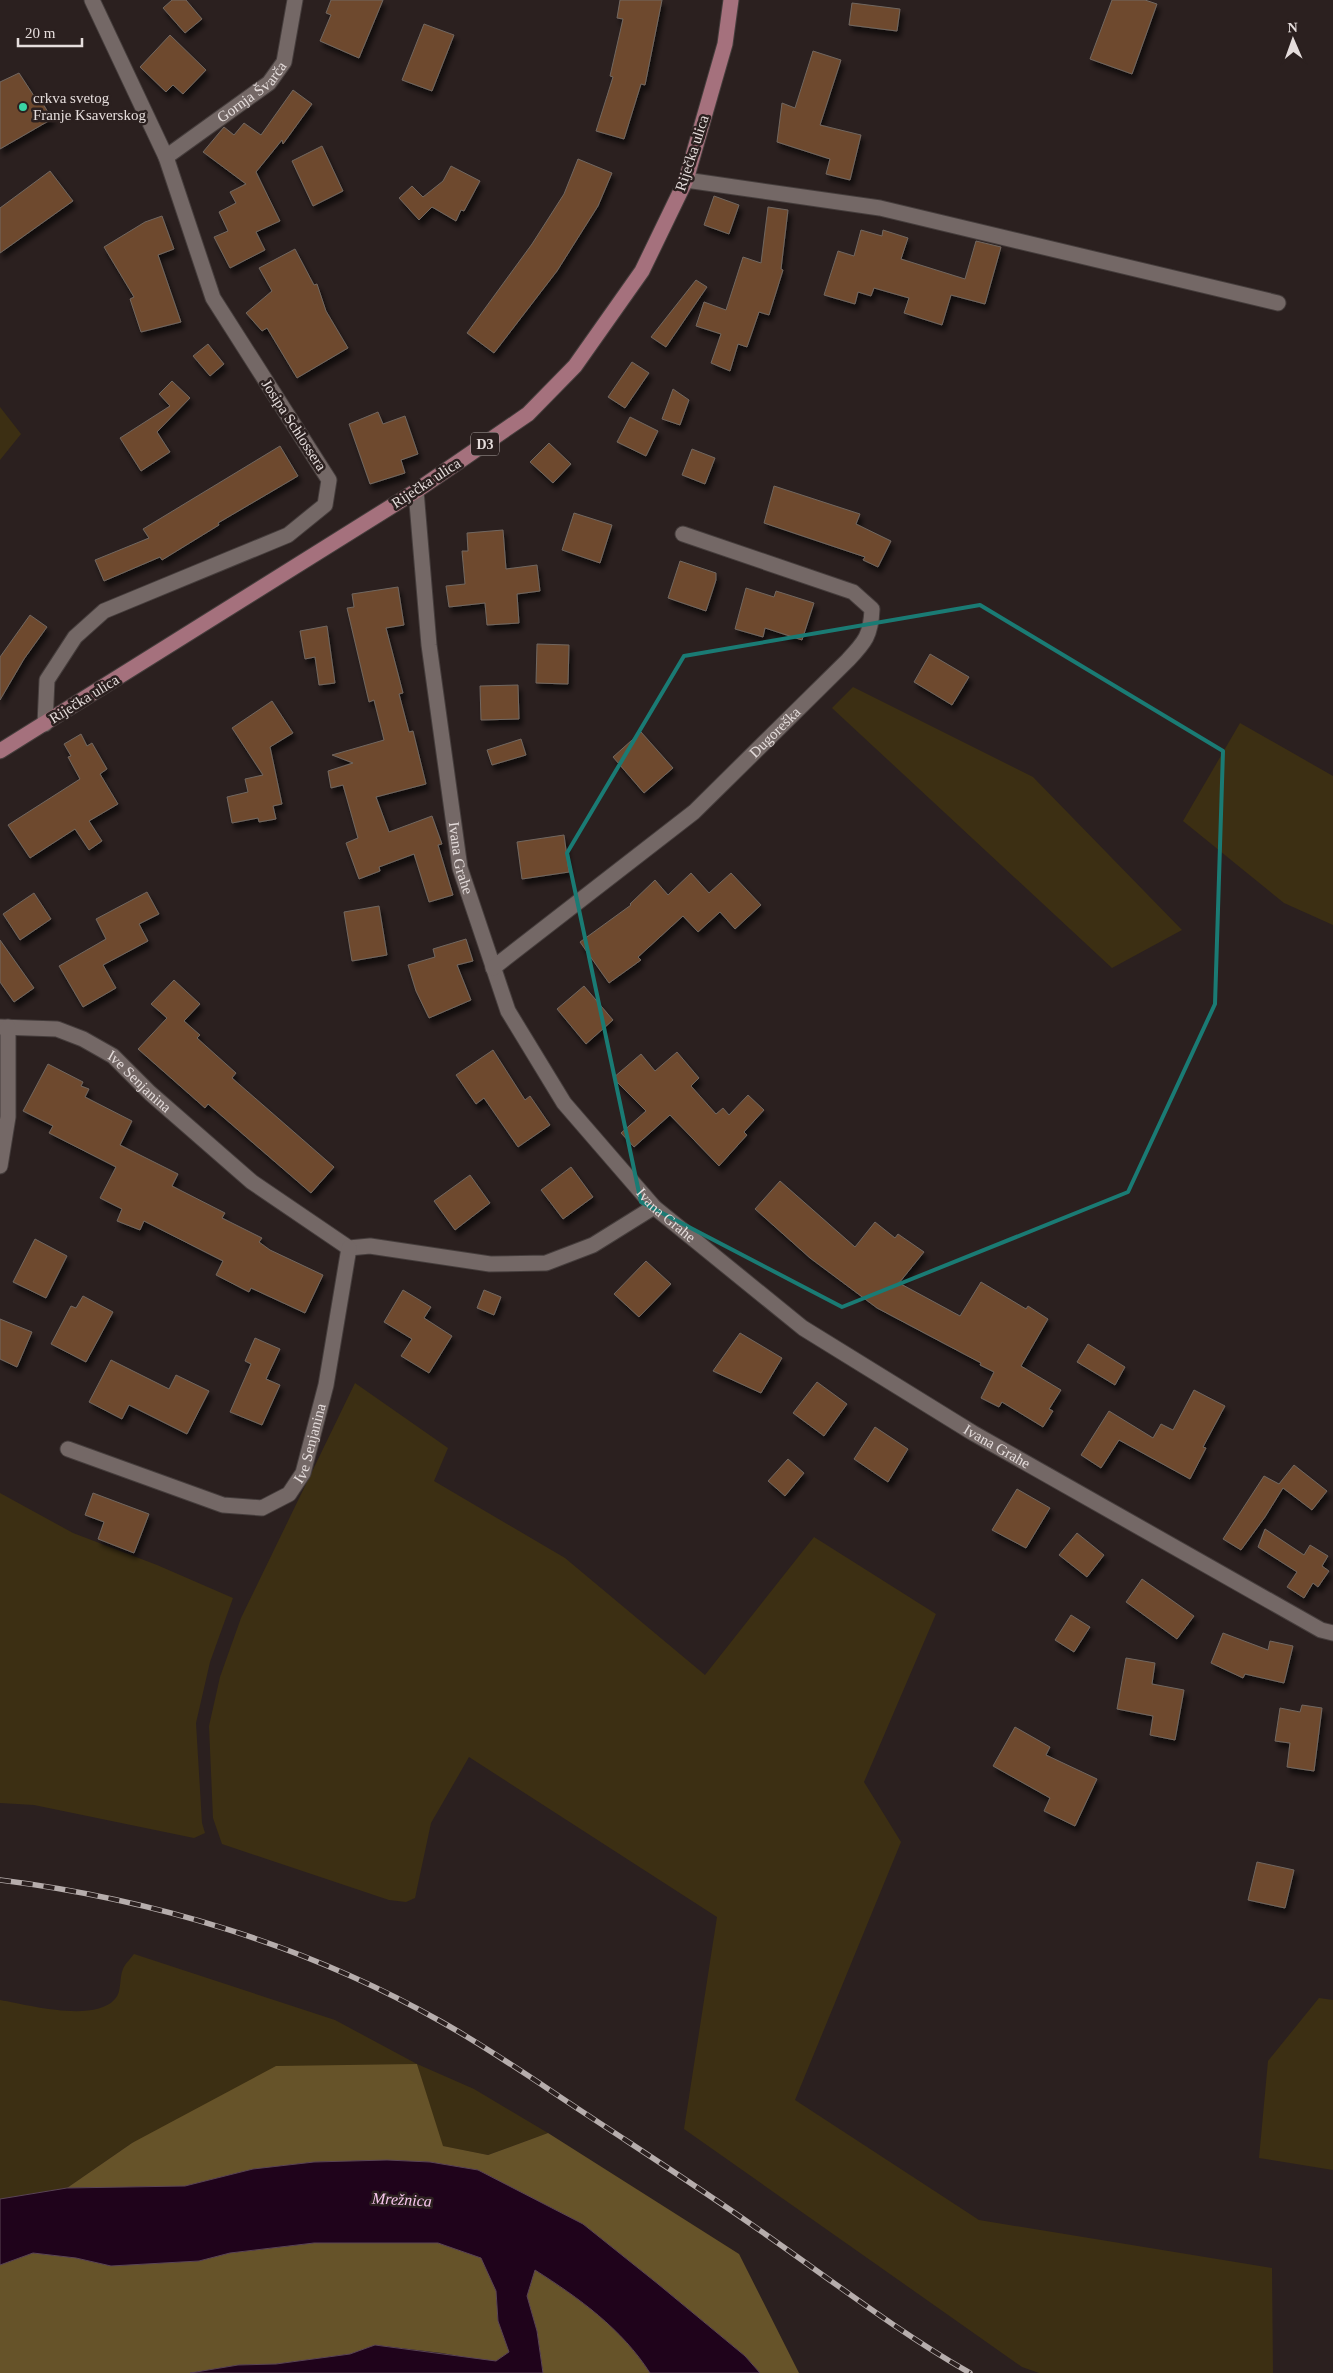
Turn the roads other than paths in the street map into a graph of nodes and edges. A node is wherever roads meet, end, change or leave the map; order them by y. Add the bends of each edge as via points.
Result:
1 (92, 0) edge
2 (295, 0) edge
3 (731, 0) edge
4 (166, 157) junction
5 (686, 180) junction
6 (1278, 303) dead end
7 (416, 491) junction
8 (683, 534) dead end
9 (45, 724) junction
10 (0, 751) edge
11 (494, 968) junction
12 (4, 1027) edge
13 (0, 1166) edge
14 (654, 1207) junction
15 (349, 1248) junction
16 (68, 1449) dead end
17 (1333, 1633) edge

1 - 4 street, Josipa Schlossera
2 - 4 street, Gornja Švarča via 284,62 268,83
3 - 5 main road, Riječka ulica / D3 via 725,44
4 - 9 street, Josipa Schlossera via 213,298 329,480 326,505 288,535 104,611 75,637 47,680
5 - 6 street via 880,208
5 - 7 main road, Riječka ulica / D3 via 642,271 574,366 528,414
7 - 9 main road, Riječka ulica / D3
7 - 11 street, Ivana Grahe via 430,645 460,868
8 - 11 street, Dugoreška via 853,592 872,609 872,627 866,640 694,812
9 - 10 main road, Riječka ulica / D3
11 - 14 street, Ivana Grahe via 508,1011 564,1103
12 - 13 street, Ive Senjanina via 8,1117
12 - 15 street, Ive Senjanina via 57,1029 113,1056 150,1093 252,1182
14 - 15 street via 592,1245 546,1263 490,1264 370,1246
14 - 17 street, Ivana Grahe via 803,1328 973,1433 1321,1630
15 - 16 street, Ive Senjanina via 326,1385 303,1473 289,1494 262,1508 223,1505

